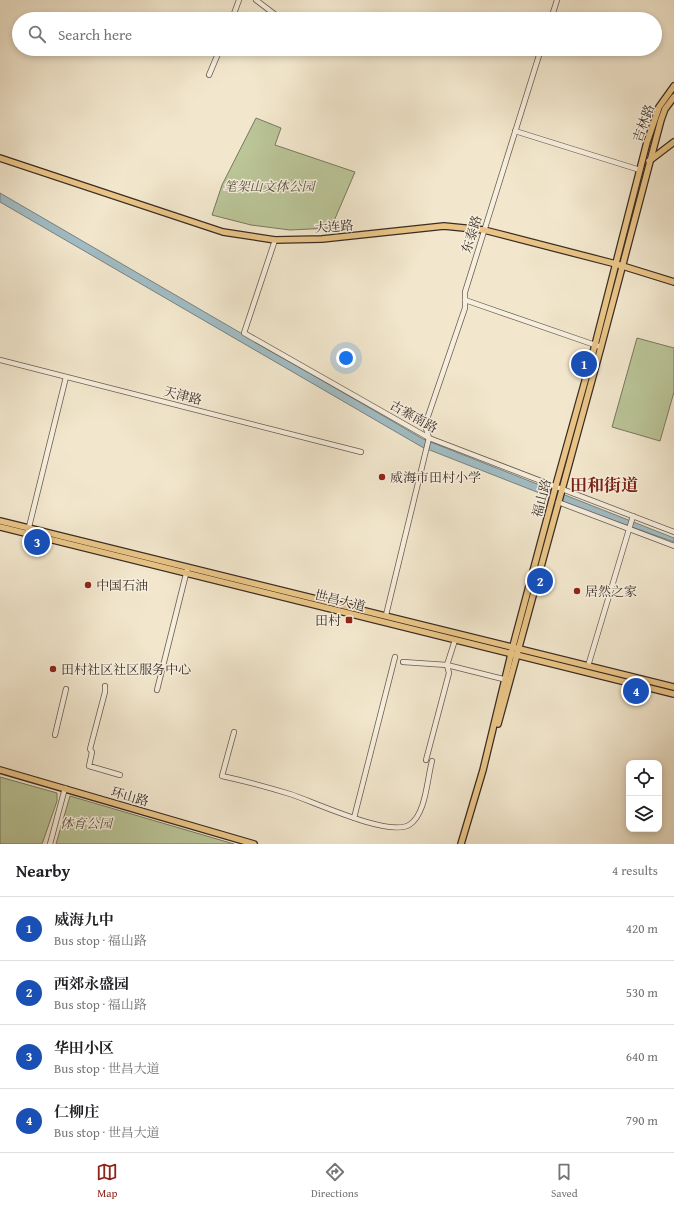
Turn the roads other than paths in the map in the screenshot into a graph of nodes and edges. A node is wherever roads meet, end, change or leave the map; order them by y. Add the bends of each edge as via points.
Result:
1 (239, 0) edge
2 (256, 0) edge
3 (557, 0) edge
4 (235, 12) edge
5 (272, 12) edge
6 (553, 12) edge
7 (217, 56) edge
8 (539, 56) edge
9 (209, 75) dead end
10 (674, 86) edge
11 (674, 98) edge
12 (515, 131) junction
13 (674, 142) edge
14 (0, 158) edge
15 (650, 161) junction
16 (640, 170) junction
17 (484, 230) junction
18 (275, 240) junction
19 (616, 264) junction
20 (623, 266) junction
21 (674, 282) edge
22 (465, 300) junction
23 (598, 346) junction
24 (0, 360) edge
25 (66, 377) junction
26 (425, 425) junction
27 (413, 429) junction
28 (429, 440) junction
29 (361, 452) dead end
30 (556, 487) junction
31 (562, 489) junction
32 (555, 501) junction
33 (633, 518) junction
34 (0, 521) edge
35 (0, 527) edge
36 (630, 527) junction
37 (28, 531) junction
38 (674, 532) edge
39 (674, 546) edge
40 (188, 567) junction
41 (186, 574) junction
42 (386, 615) junction
43 (455, 640) junction
44 (515, 647) junction
45 (513, 654) junction
46 (395, 657) dead end
47 (403, 662) dead end
48 (448, 665) junction
49 (588, 666) junction
50 (507, 680) junction
51 (105, 686) dead end
52 (674, 687) edge
53 (66, 689) dead end
54 (157, 690) dead end
55 (674, 694) edge
56 (234, 732) dead end
57 (55, 735) dead end
58 (426, 760) dead end
59 (432, 761) dead end
60 (0, 770) edge
61 (120, 775) dead end
62 (65, 788) junction
63 (354, 818) junction
64 (50, 844) edge
65 (254, 844) edge
66 (461, 844) edge
67 (465, 844) edge

1 - 4 street
2 - 5 street
3 - 6 street
7 - 9 street
8 - 12 street, 东泰路
10 - 16 main road, 吉林路 via 657,112
11 - 15 main road, 吉林路 via 665,109
12 - 16 street
12 - 17 street, 东泰路
13 - 15 main road
14 - 18 main road, 大连路 via 223,232
15 - 16 main road
15 - 20 main road, 福山路
16 - 19 main road, 福山路
17 - 18 main road, 大连路 via 444,226 322,239
17 - 19 main road, 大连路
17 - 22 street, 东泰路 via 465,292
18 - 27 street, 古寨南路 via 244,333
19 - 20 main road, 大连路
19 - 23 main road, 福山路
20 - 21 main road, 大连路
20 - 23 main road, 福山路
22 - 23 street
22 - 26 street, 东泰路 via 465,308
23 - 30 main road, 福山路
23 - 31 main road
24 - 25 street, 天津路
25 - 29 street, 天津路
25 - 37 street
26 - 27 street via 418,430
26 - 28 street
27 - 28 street, 古寨南路
28 - 30 street, 古寨南路
28 - 42 street
30 - 31 street, 古寨南路
30 - 32 main road, 福山路
31 - 32 main road
31 - 33 street, 古寨南路
32 - 36 street
32 - 44 main road
33 - 36 street
33 - 38 street, 古寨南路
34 - 37 main road, 世昌大道
35 - 37 main road, 世昌大道
36 - 39 street
36 - 49 street
37 - 40 main road, 世昌大道
37 - 41 main road, 世昌大道
40 - 41 street
40 - 42 main road, 世昌大道
41 - 43 main road, 世昌大道
41 - 54 street
42 - 44 main road, 世昌大道
43 - 45 main road, 世昌大道
43 - 48 street
44 - 45 main road
44 - 49 main road, 世昌大道
45 - 50 main road
45 - 55 main road, 世昌大道
46 - 63 street
47 - 48 street
48 - 50 street
48 - 58 street via 449,672
49 - 52 main road, 世昌大道
50 - 66 main road
50 - 67 main road
51 - 61 street via 90,749 90,766
53 - 57 street
56 - 63 street via 222,776 277,790
59 - 63 street via 421,809 408,826 384,825
60 - 62 main road, 环山路
62 - 64 street
62 - 65 main road, 环山路

